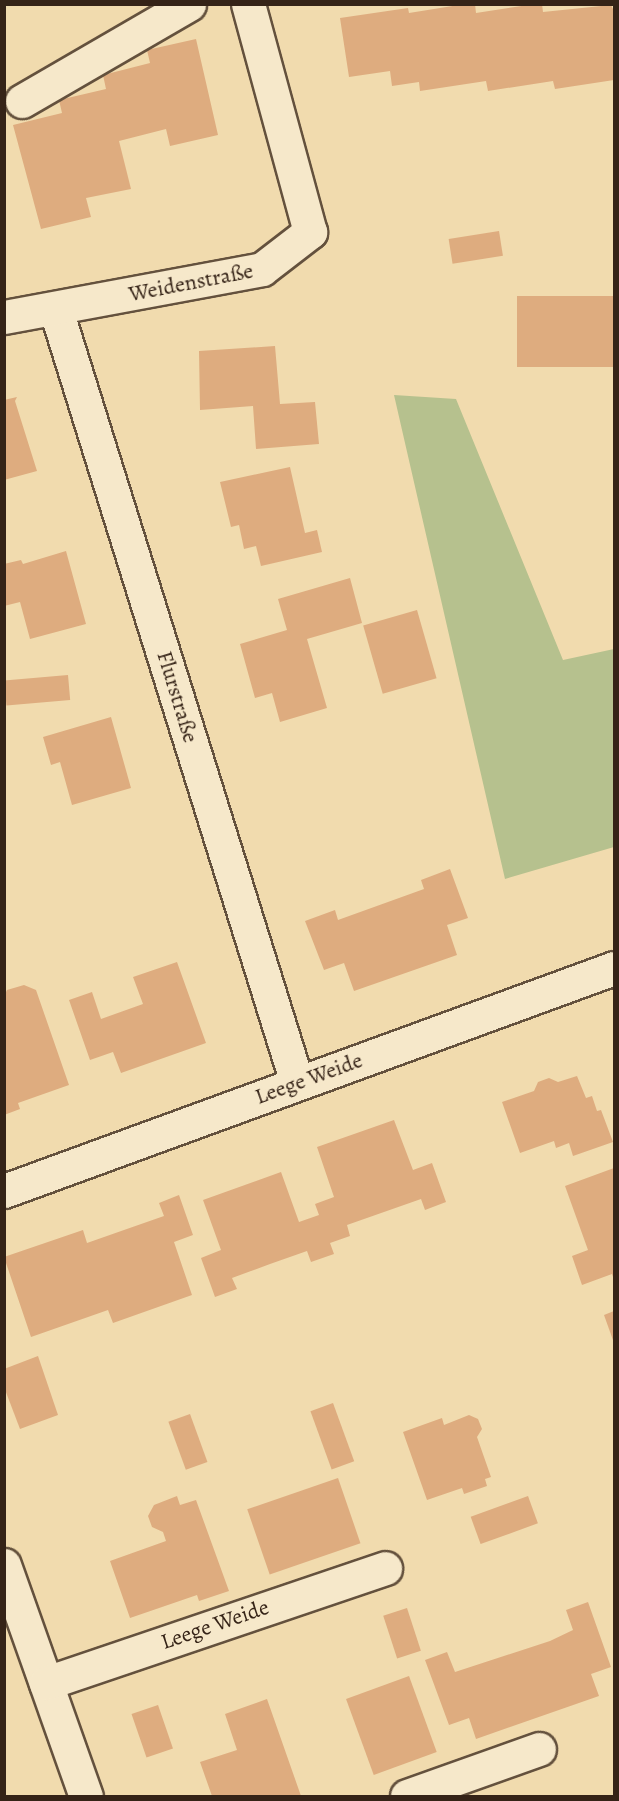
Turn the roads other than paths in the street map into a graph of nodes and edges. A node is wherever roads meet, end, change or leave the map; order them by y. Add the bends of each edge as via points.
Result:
1 (189, 4) edge
2 (248, 4) edge
3 (22, 101) dead end
4 (56, 310) junction
5 (4, 317) edge
6 (615, 968) edge
7 (297, 1083) junction
8 (4, 1191) edge
9 (4, 1565) edge
10 (385, 1568) dead end
11 (46, 1683) junction
12 (539, 1749) dead end
13 (86, 1797) edge
14 (407, 1797) edge

1 - 3 street
2 - 4 street, Weidenstraße via 310,232 262,269
4 - 5 street, Weidenstraße
4 - 7 street, Flurstraße
6 - 7 street, Leege Weide
7 - 8 street, Leege Weide
9 - 11 street
10 - 11 street, Leege Weide
11 - 13 street
12 - 14 street

